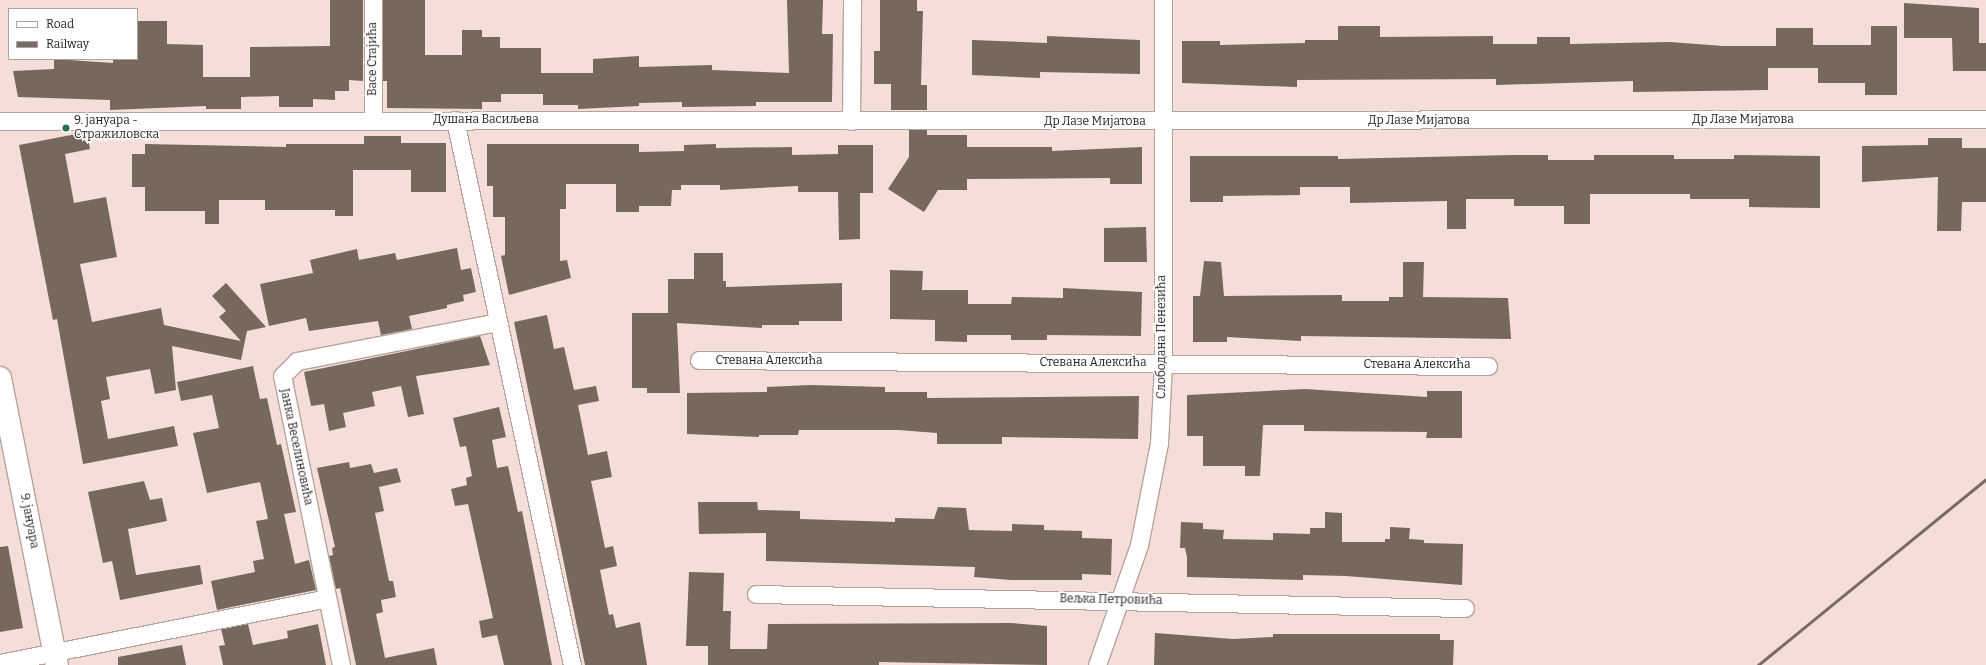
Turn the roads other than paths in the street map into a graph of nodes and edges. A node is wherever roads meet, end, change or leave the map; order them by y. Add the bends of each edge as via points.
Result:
1 (373, 0) edge
2 (852, 0) edge
3 (1163, 0) edge
4 (373, 119) junction
5 (1986, 119) edge
6 (455, 120) junction
7 (0, 121) edge
8 (851, 121) junction
9 (1162, 122) junction
10 (498, 322) junction
11 (699, 360) dead end
12 (1163, 364) junction
13 (1488, 366) dead end
14 (0, 378) edge
15 (756, 594) dead end
16 (327, 598) junction
17 (1122, 600) junction
18 (1465, 608) dead end
19 (56, 658) edge
20 (0, 663) edge
21 (341, 665) edge
22 (572, 665) edge
23 (1097, 665) edge

1 - 4 street, Васе Стајића
2 - 8 street
3 - 9 street, Слободана Пенезића
4 - 6 street, Душана Васиљева
4 - 7 street, Душана Васиљева
5 - 9 street, Др Лазе Мијатова
6 - 8 street, Душана Васиљева
6 - 10 street
8 - 9 street, Др Лазе Мијатова
9 - 12 street, Слободана Пенезића
10 - 16 street, Јанка Веселиновића via 297,361 286,368 282,376
10 - 22 street
11 - 12 street, Стевана Алексића
12 - 13 street, Стевана Алексића
12 - 17 street, Слободана Пенезића via 1155,471 1139,545
14 - 19 street, 9. јануара
15 - 17 street, Вељка Петровића
16 - 19 street
16 - 21 street, Јанка Веселиновића
17 - 18 street, Вељка Петровића
17 - 23 street, Слободана Пенезића
19 - 20 street

